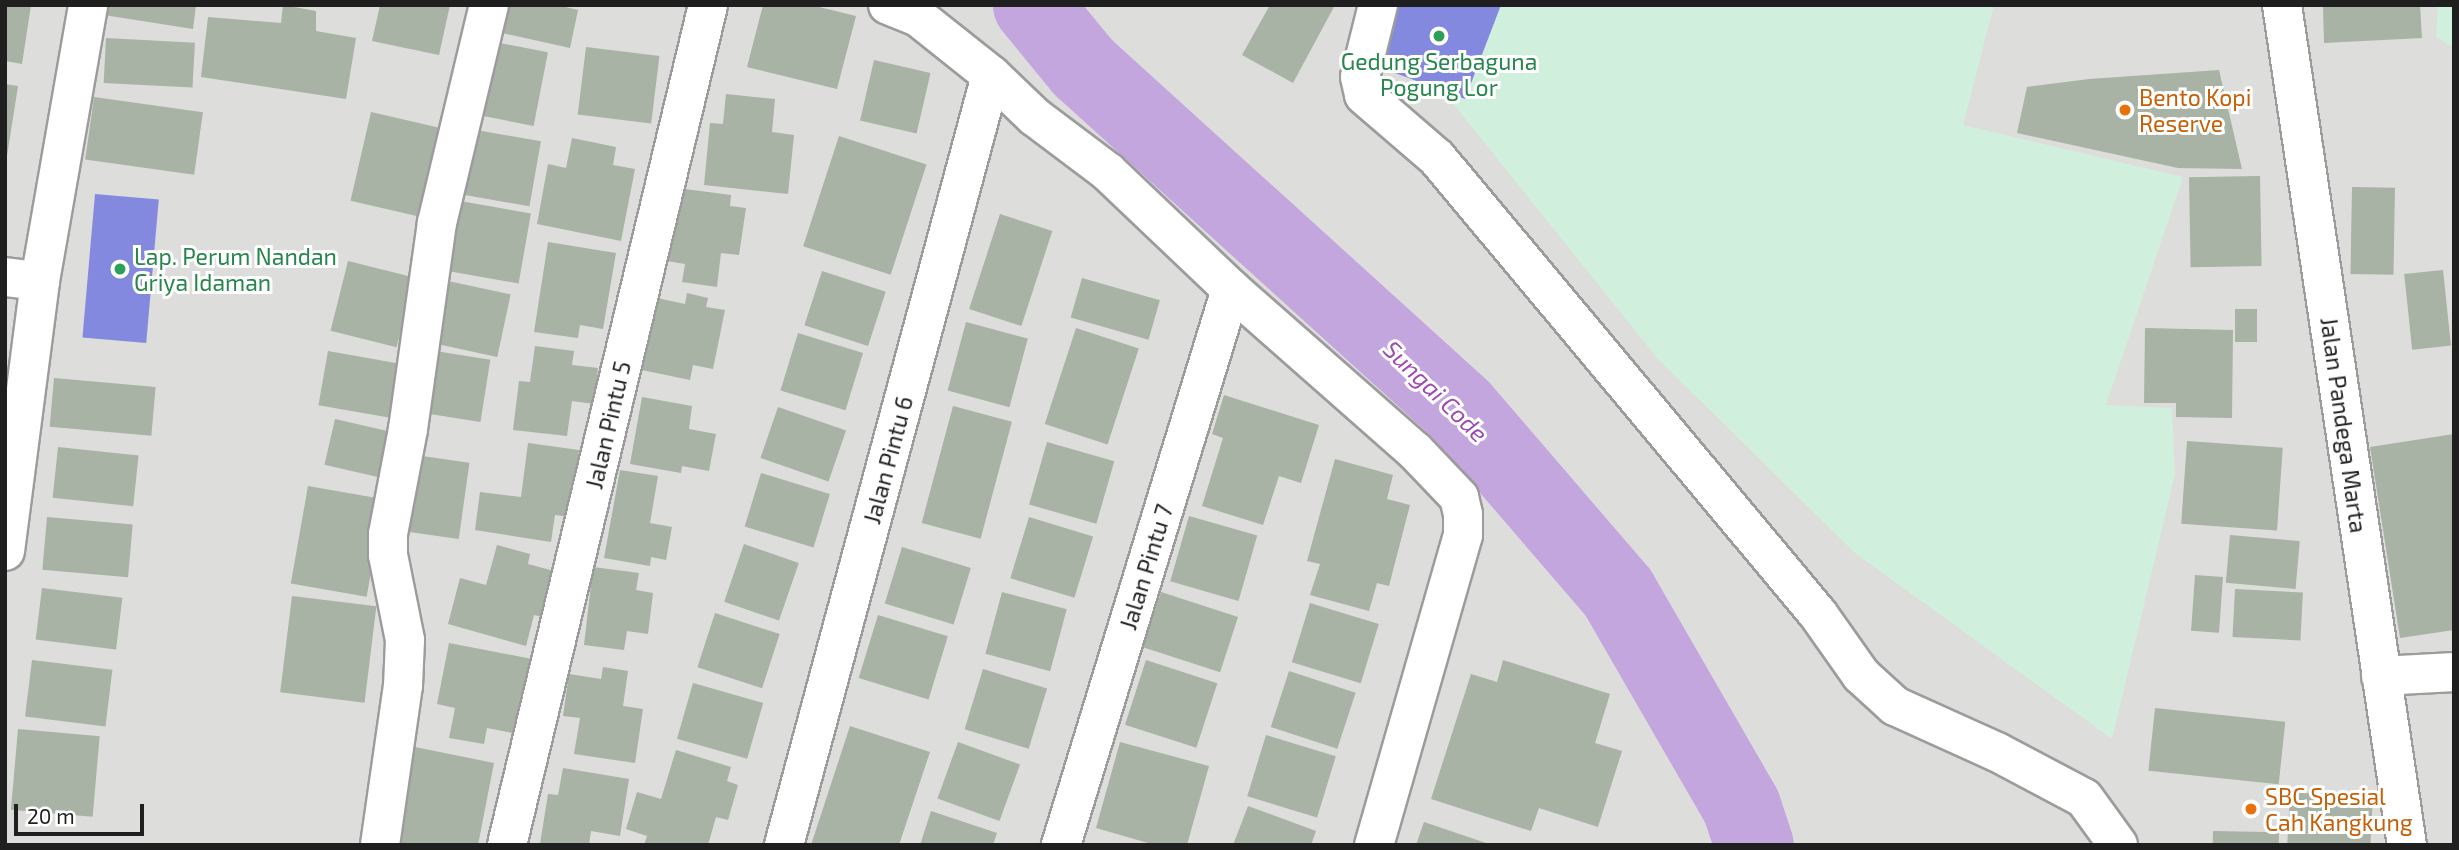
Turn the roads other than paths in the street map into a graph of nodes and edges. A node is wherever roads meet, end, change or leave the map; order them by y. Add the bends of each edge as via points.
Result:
1 (88, 5) edge
2 (489, 5) edge
3 (708, 5) edge
4 (888, 5) edge
5 (1378, 5) edge
6 (2282, 5) edge
7 (991, 75) junction
8 (23, 279) edge
9 (1231, 289) junction
10 (5, 551) edge
11 (2454, 672) edge
12 (2381, 676) junction
13 (380, 845) edge
14 (507, 845) edge
15 (784, 845) edge
16 (1061, 845) edge
17 (1374, 845) edge
18 (2119, 845) edge
19 (2407, 845) edge

1 - 8 street
2 - 13 street via 436,223 408,429 388,534 405,640 403,686
3 - 14 street, Jalan Pintu 5
4 - 7 street via 918,18
5 - 18 street via 1360,78 1364,95 1437,159 1818,614 1861,675 1895,706 2084,798
6 - 12 street, Jalan Pandega Marta
7 - 9 street via 1035,117 1108,172
7 - 15 street, Jalan Pintu 6
8 - 10 street
9 - 16 street, Jalan Pintu 7
9 - 17 street via 1415,451 1459,497 1463,535
11 - 12 street
12 - 19 street, Jalan Pandega Marta

